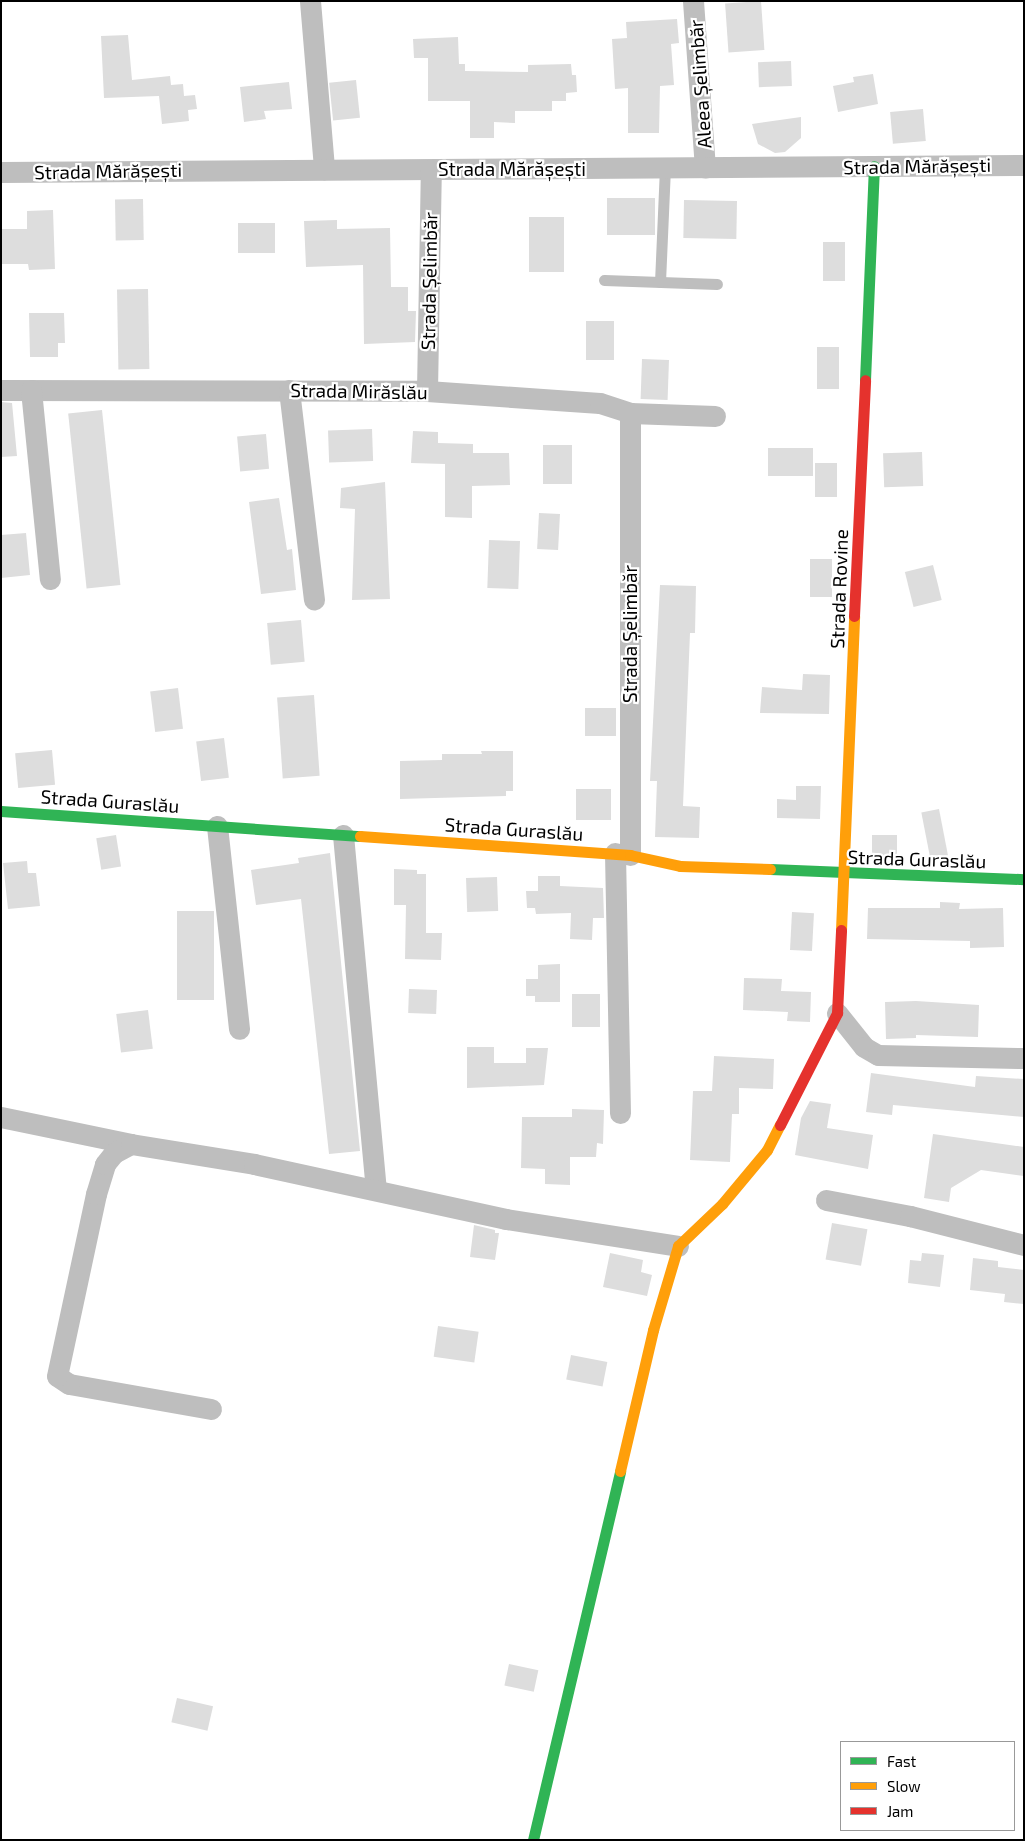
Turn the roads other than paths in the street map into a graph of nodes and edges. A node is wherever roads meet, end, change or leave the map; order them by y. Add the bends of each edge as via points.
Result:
1 (310, 1) edge
2 (693, 1) edge
3 (1024, 165) edge
4 (874, 166) junction
5 (665, 168) junction
6 (705, 168) junction
7 (324, 169) junction
8 (431, 170) junction
9 (1, 172) edge
10 (604, 280) dead end
11 (660, 282) junction
12 (717, 284) dead end
13 (1, 390) edge
14 (31, 390) junction
15 (290, 390) junction
16 (427, 391) junction
17 (630, 413) junction
18 (716, 416) dead end
19 (50, 579) dead end
20 (314, 600) dead end
21 (1, 811) edge
22 (217, 826) junction
23 (343, 835) junction
24 (623, 854) junction
25 (844, 874) junction
26 (1024, 879) edge
27 (837, 1013) junction
28 (240, 1029) dead end
29 (1024, 1058) edge
30 (620, 1113) dead end
31 (1, 1117) edge
32 (131, 1144) junction
33 (376, 1189) junction
34 (826, 1200) dead end
35 (678, 1246) junction
36 (1024, 1246) edge
37 (211, 1409) dead end
38 (533, 1840) edge

1 - 7 street
2 - 6 street, Aleea Șelimbăr
3 - 4 street, Strada Mărășești
4 - 6 street, Strada Mărășești
4 - 25 street, Strada Rovine
5 - 6 street, Strada Mărășești
5 - 8 street, Strada Mărășești
5 - 11 lane
7 - 8 street, Strada Mărășești
7 - 9 street, Strada Mărășești
8 - 16 street, Strada Șelimbăr
10 - 11 lane
11 - 12 lane
13 - 14 street, Strada Mirăslău
14 - 15 street, Strada Mirăslău
14 - 19 street
15 - 16 street, Strada Mirăslău
15 - 20 street
16 - 17 street, Strada Mirăslău via 600,403
17 - 18 street, Strada Mirăslău
17 - 24 street, Strada Șelimbăr
21 - 22 street, Strada Guraslău
22 - 23 street, Strada Guraslău
22 - 28 street
23 - 24 street, Strada Guraslău
23 - 33 street
24 - 25 street, Strada Guraslău via 680,866
24 - 30 street, Strada Șelimbăr
25 - 26 street, Strada Guraslău
25 - 27 street, Strada Rovine
27 - 29 street via 864,1047 878,1055
27 - 35 street via 767,1150 722,1204
31 - 32 street
32 - 33 street via 207,1155
32 - 37 street via 114,1153 106,1164 96,1194 57,1376 69,1384
33 - 35 street via 506,1219
34 - 36 street via 910,1216
35 - 38 street via 650,1340

